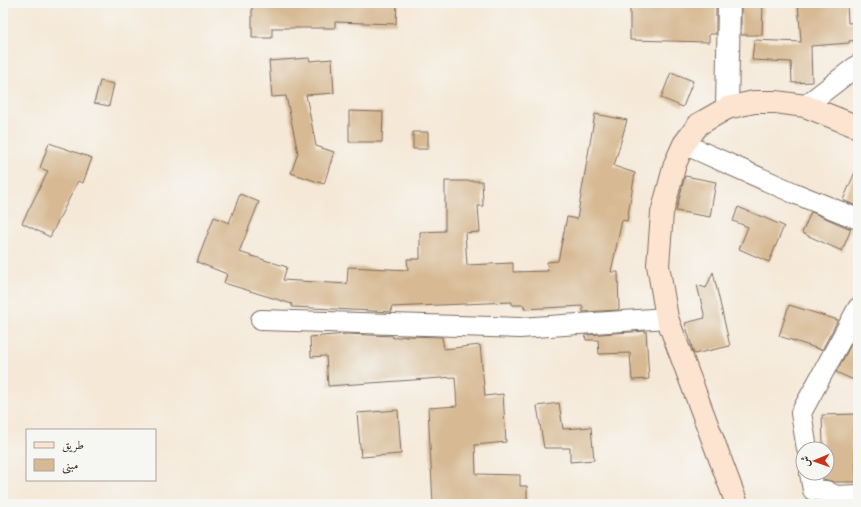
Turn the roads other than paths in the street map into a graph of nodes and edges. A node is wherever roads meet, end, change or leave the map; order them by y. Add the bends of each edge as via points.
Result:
1 (729, 3) edge
2 (858, 65) edge
3 (804, 106) junction
4 (727, 108) junction
5 (858, 127) edge
6 (684, 144) junction
7 (858, 219) edge
8 (858, 308) edge
9 (667, 318) junction
10 (261, 320) dead end
11 (806, 441) edge
12 (811, 481) edge
13 (858, 495) edge
14 (737, 504) edge

1 - 4 street
2 - 3 street
3 - 4 main road via 754,102
3 - 5 main road
4 - 6 main road via 699,124
6 - 7 street
6 - 9 main road via 675,164 662,213 658,265
8 - 11 street via 801,413
9 - 10 street via 520,328
9 - 14 main road
12 - 13 street via 813,490 826,491 836,496

